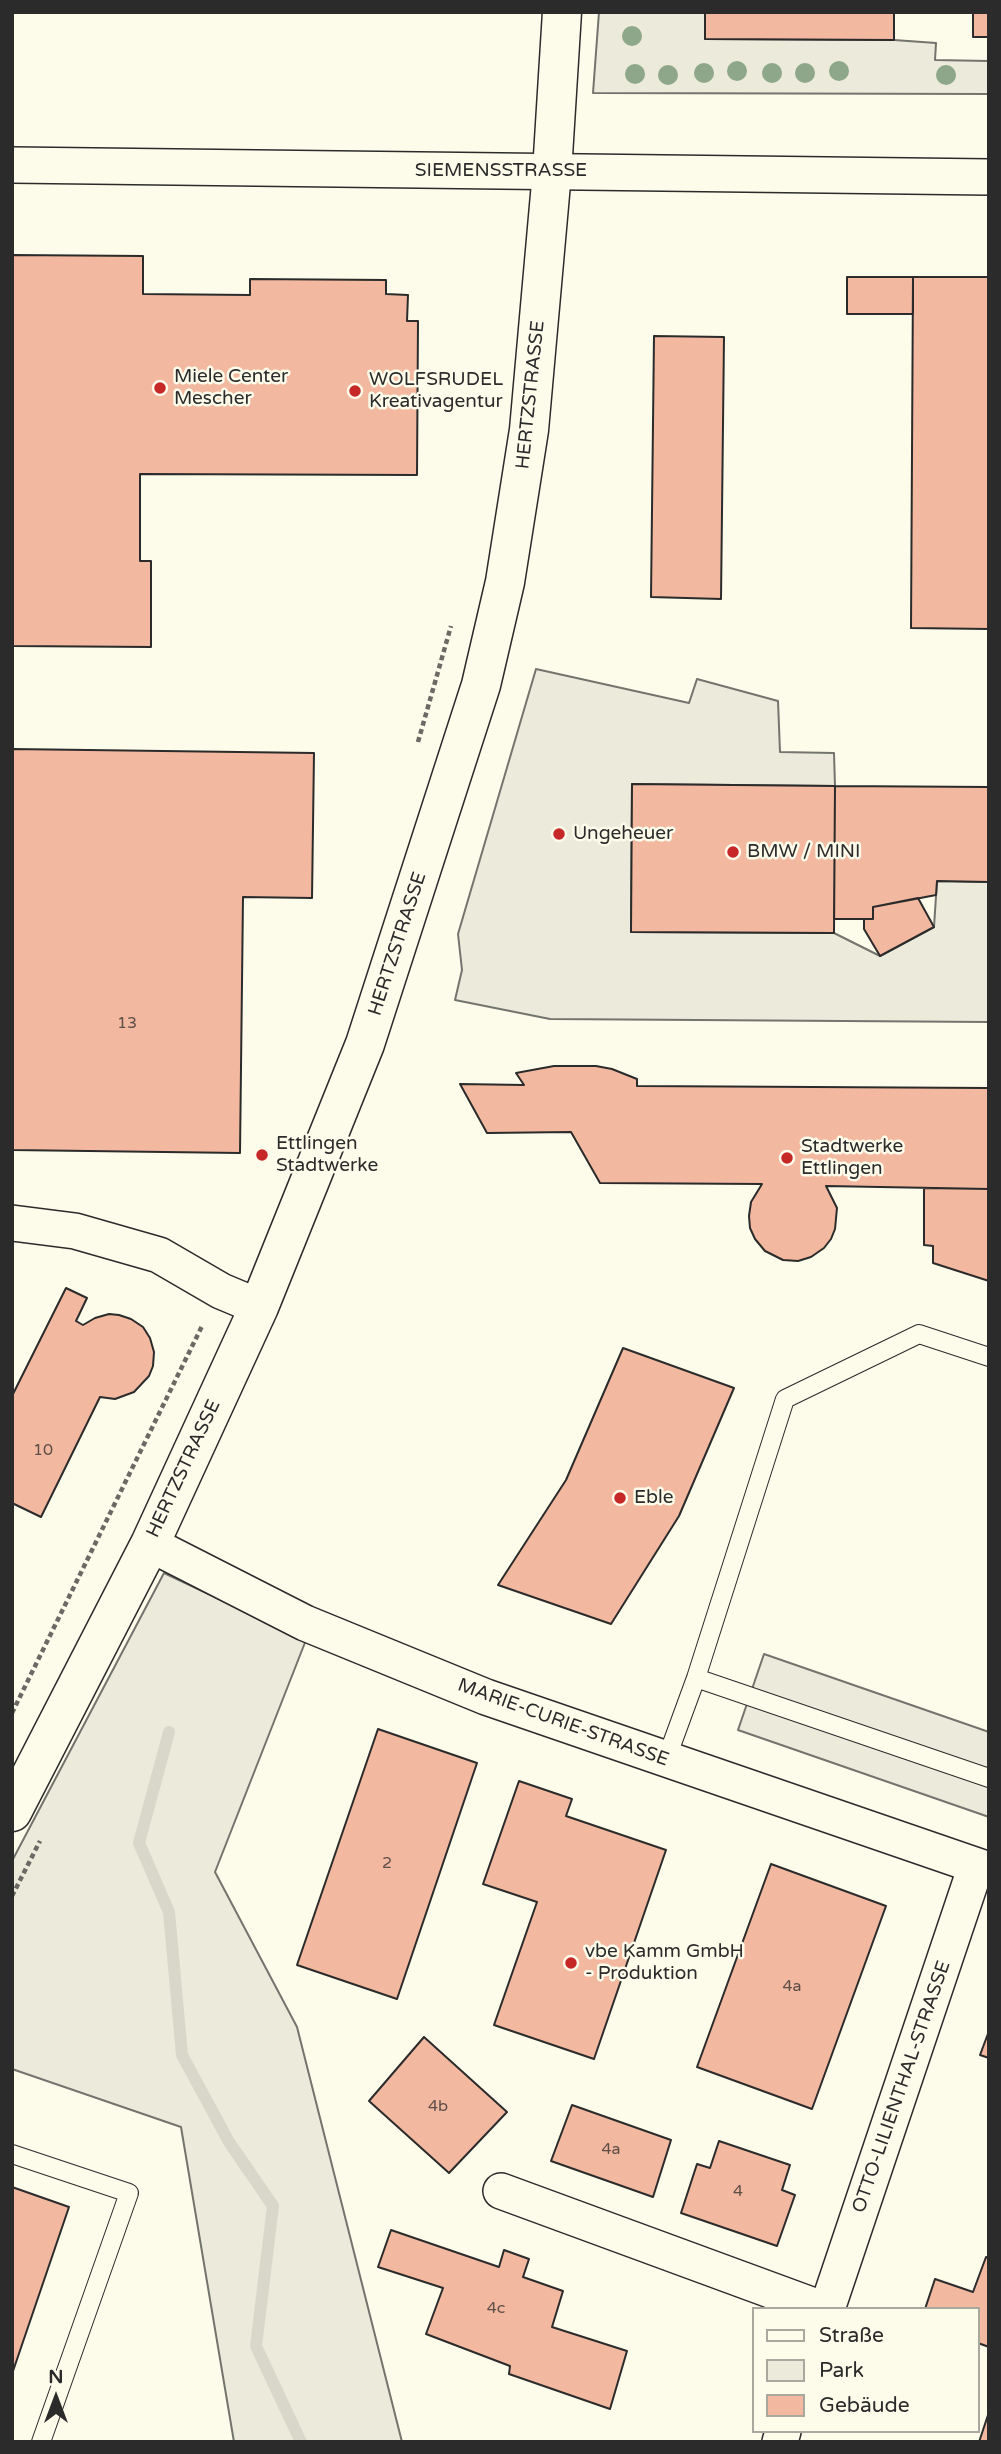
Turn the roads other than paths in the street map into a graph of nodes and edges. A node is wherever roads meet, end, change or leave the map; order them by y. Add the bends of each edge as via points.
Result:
1 (562, 12) edge
2 (12, 165) edge
3 (552, 172) junction
4 (989, 177) edge
5 (12, 1223) edge
6 (259, 1307) junction
7 (989, 1357) edge
8 (150, 1544) junction
9 (696, 1678) junction
10 (666, 1760) junction
11 (989, 1778) edge
12 (12, 1812) edge
13 (982, 1868) edge
14 (12, 2154) edge
15 (501, 2191) dead end
16 (820, 2307) edge
17 (826, 2307) edge
18 (41, 2442) edge

1 - 3 street, HERTZSTRASSE
2 - 3 street, SIEMENSSTRASSE
3 - 4 street, SIEMENSSTRASSE
3 - 6 street, HERTZSTRASSE via 529,430 505,582 481,685 365,1044
5 - 6 street via 75,1231 159,1255
6 - 8 street, HERTZSTRASSE
7 - 9 lane via 919,1334 785,1399
8 - 10 street, MARIE-CURIE-STRASSE via 305,1623 486,1697
8 - 12 street, HERTZSTRASSE
9 - 10 lane
9 - 11 lane
10 - 13 street, MARIE-CURIE-STRASSE
13 - 17 street, OTTO-LILIENTHAL-STRASSE
14 - 18 lane via 128,2193
15 - 16 street, OTTO-LILIENTHAL-STRASSE

